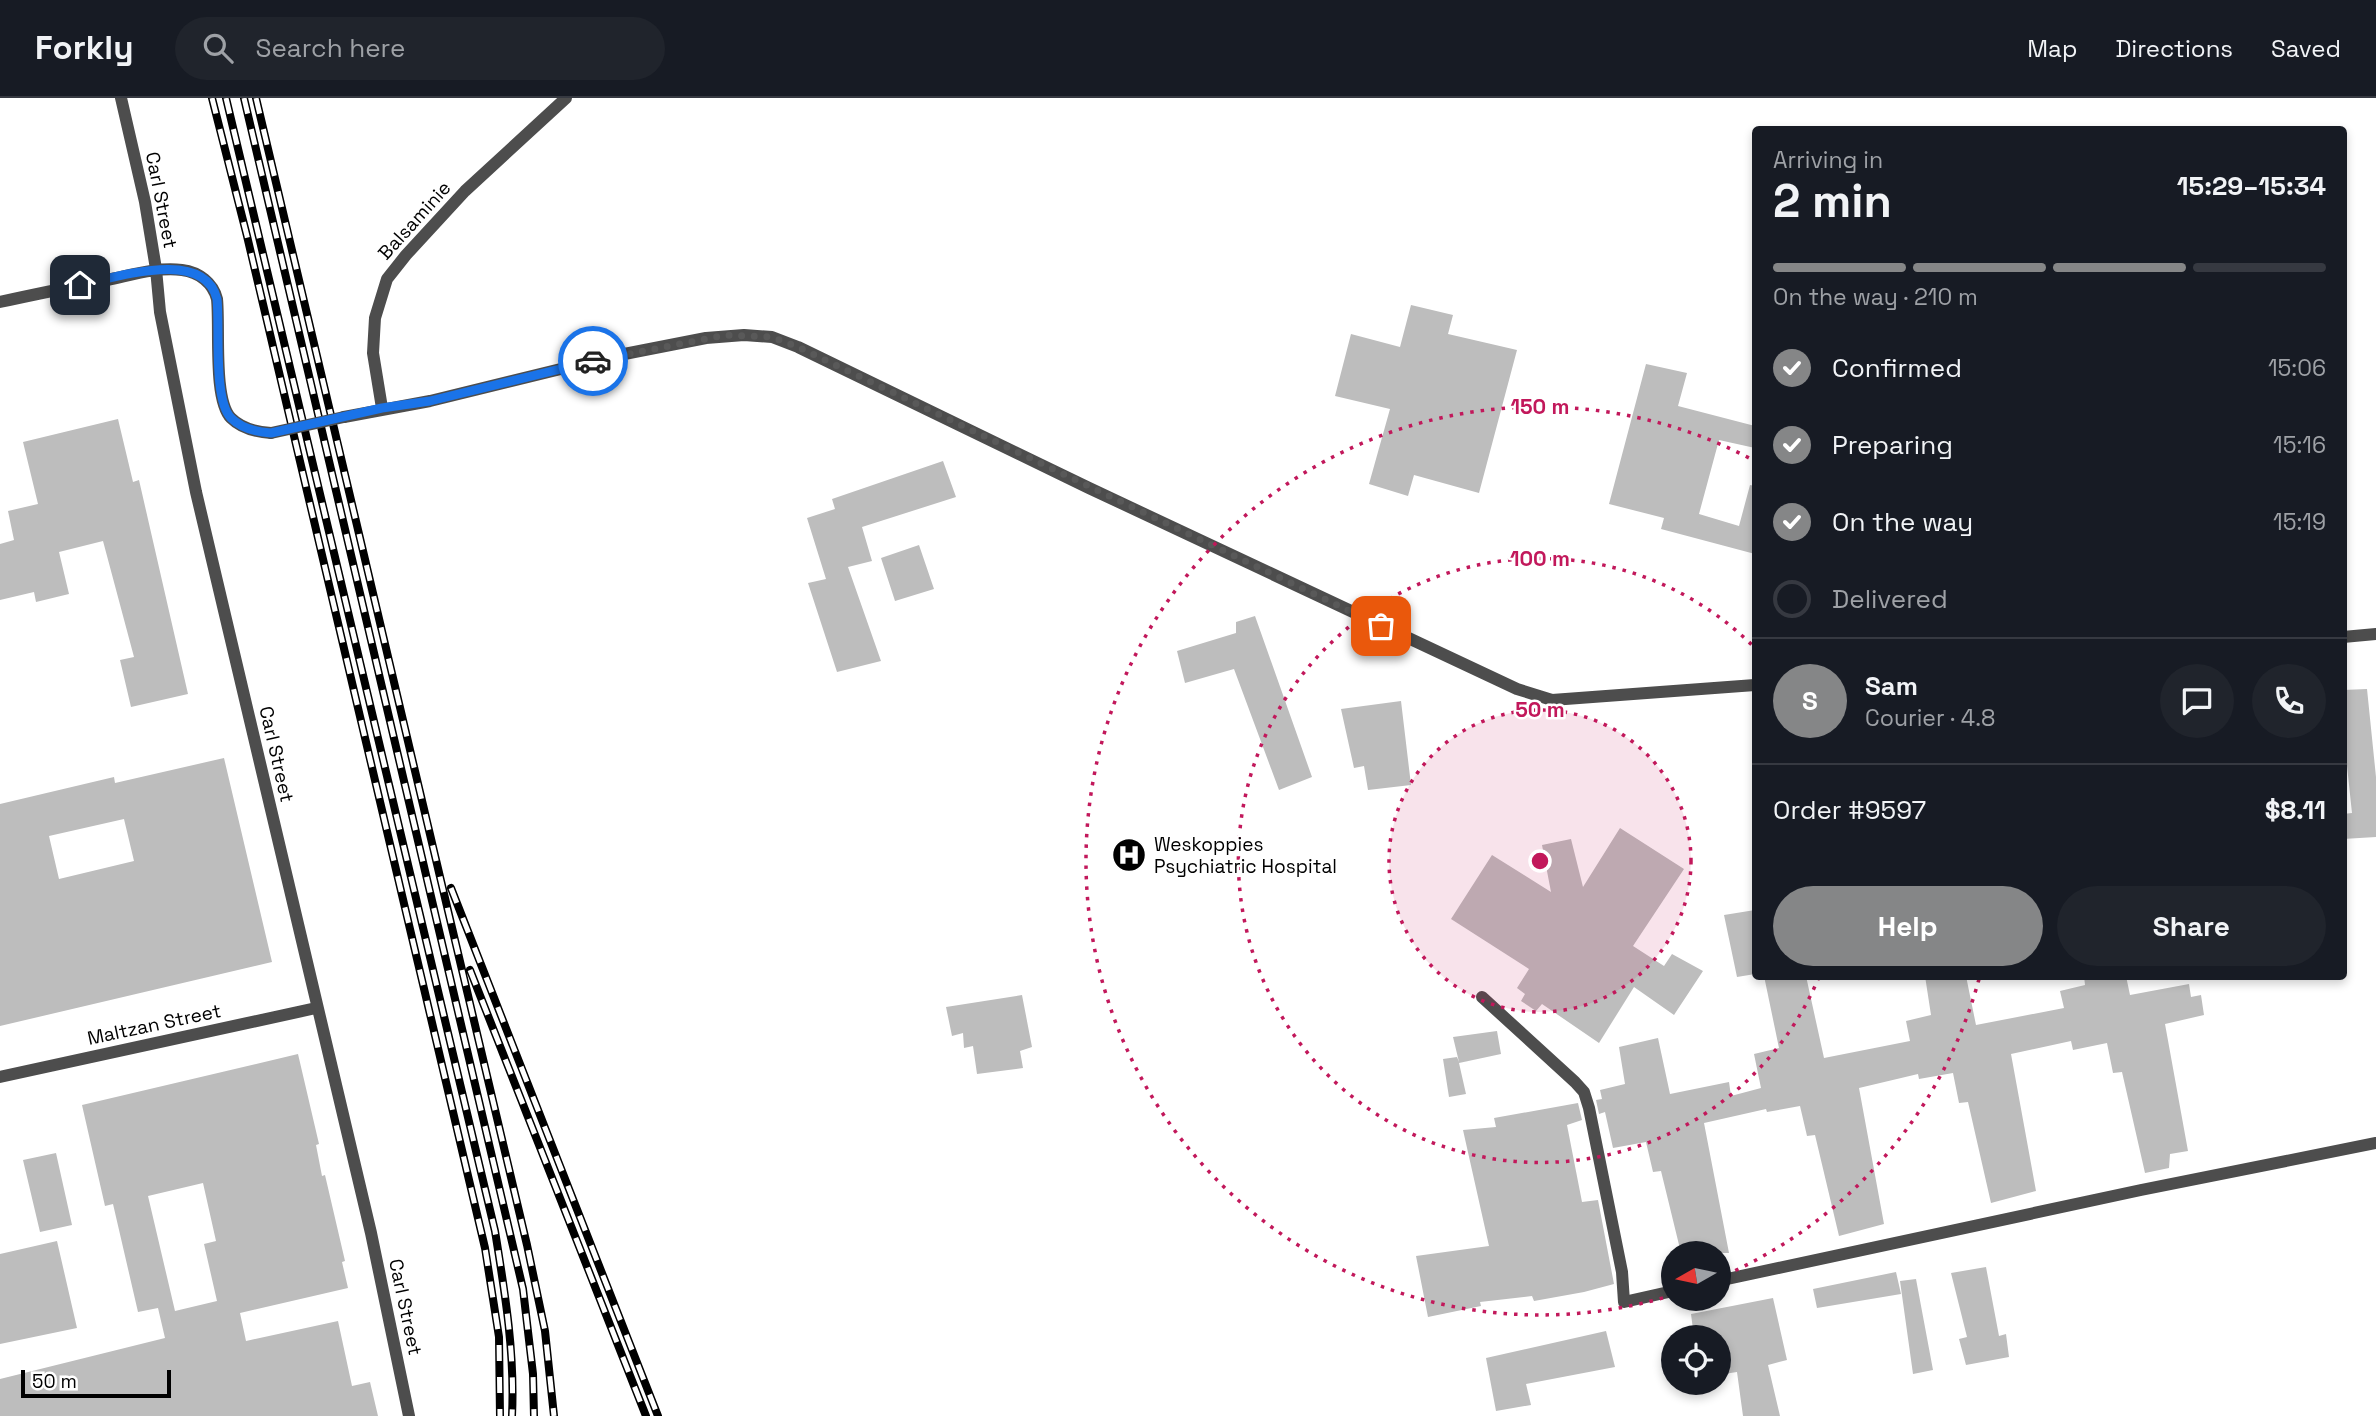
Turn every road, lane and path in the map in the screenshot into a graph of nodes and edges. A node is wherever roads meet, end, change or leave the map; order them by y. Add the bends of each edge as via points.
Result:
1 (121, 98) edge
2 (566, 98) edge
3 (156, 269) junction
4 (0, 302) edge
5 (382, 408) junction
6 (2376, 634) edge
7 (2347, 637) edge
8 (1752, 685) edge
9 (1482, 997) dead end
10 (316, 1008) junction
11 (0, 1077) edge
12 (2376, 1143) edge
13 (1731, 1278) edge
14 (1661, 1294) edge
15 (409, 1416) edge

1 - 3 street, Carl Street
2 - 5 street, Balsaminie via 465,191 387,279 375,318 373,353
3 - 4 street
3 - 5 street, bridge via 184,270 212,286 218,306 224,407 240,425 271,433
3 - 10 street, Carl Street via 160,312 196,492
5 - 8 street via 706,338 772,337 1517,689 1552,700
6 - 7 street
9 - 14 street via 1584,1092 1622,1272 1623,1302
10 - 11 street, Maltzan Street
10 - 15 street, Carl Street via 371,1233
12 - 13 street

